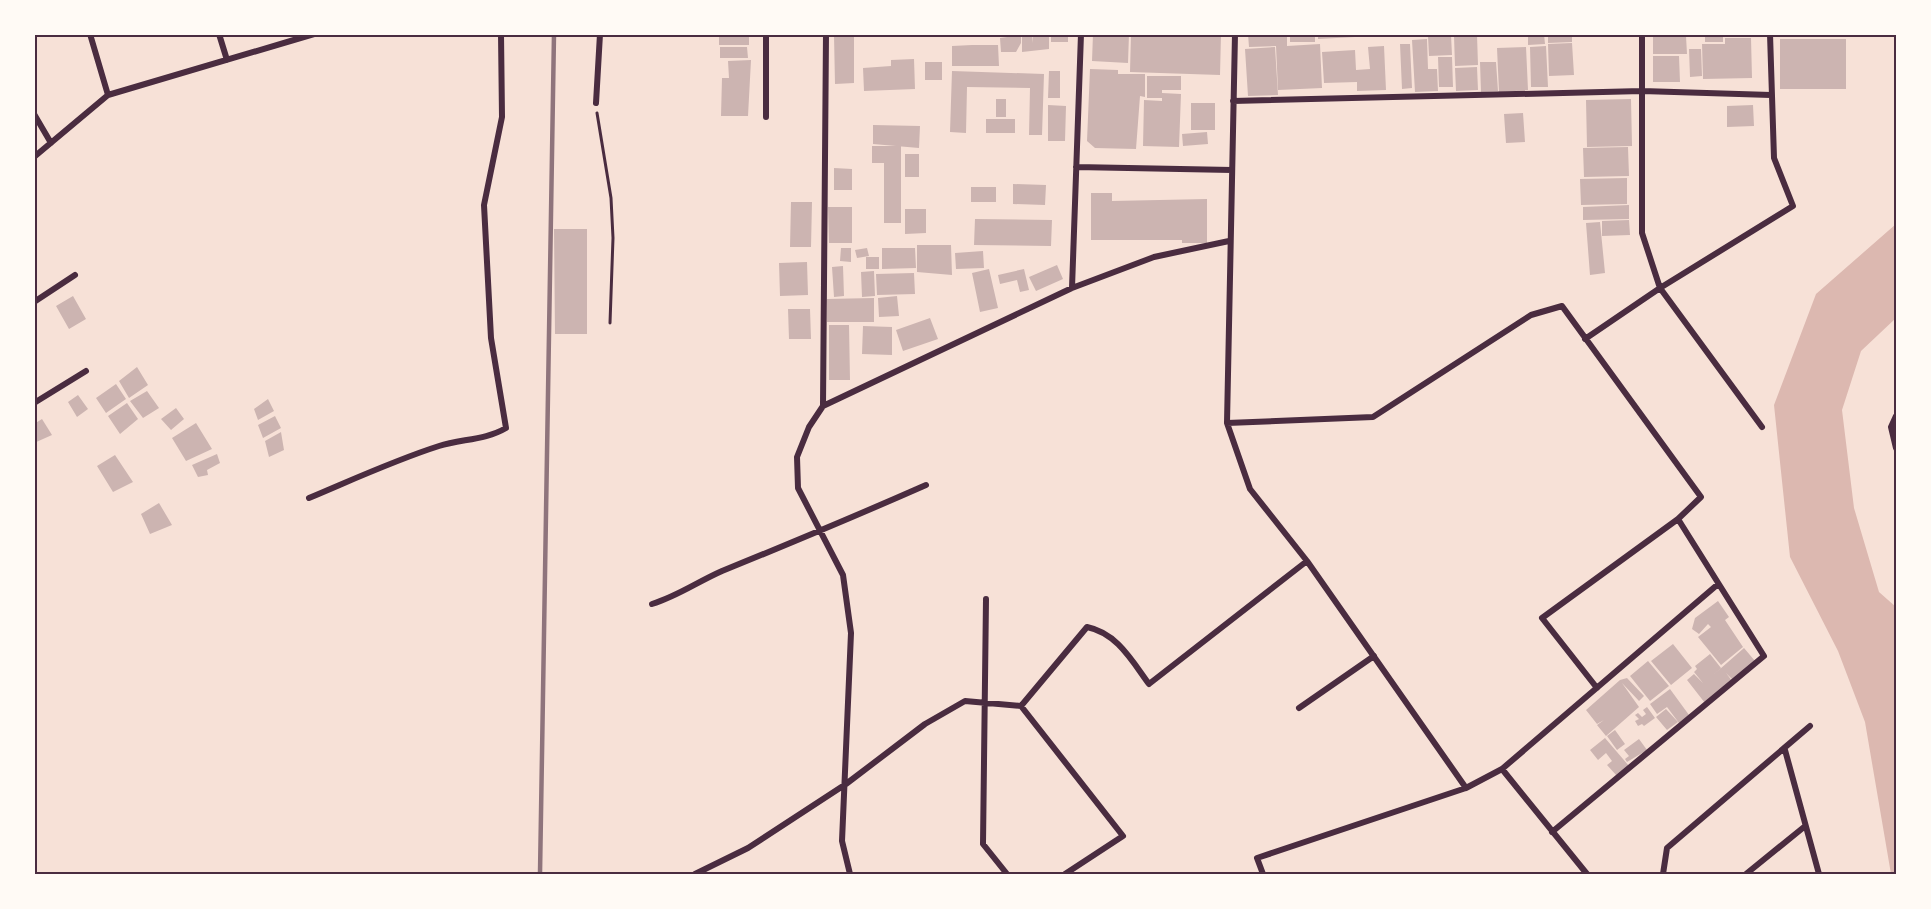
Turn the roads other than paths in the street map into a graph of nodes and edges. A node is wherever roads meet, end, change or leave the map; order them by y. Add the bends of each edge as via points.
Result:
1 (90, 34) edge
2 (219, 34) edge
3 (314, 34) edge
4 (501, 34) edge
5 (600, 34) edge
6 (766, 34) edge
7 (826, 34) edge
8 (1081, 34) edge
9 (1235, 34) edge
10 (1642, 34) edge
11 (1770, 34) edge
12 (227, 60) junction
13 (1642, 91) junction
14 (108, 95) junction
15 (1771, 95) junction
16 (1233, 101) junction
17 (596, 103) road end
18 (34, 114) edge
19 (766, 117) dead end
20 (51, 143) junction
21 (34, 157) edge
22 (1076, 166) junction
23 (1232, 170) junction
24 (1229, 241) junction
25 (75, 275) dead end
26 (1072, 288) junction
27 (1660, 288) junction
28 (34, 302) edge
29 (1585, 339) junction
30 (86, 371) dead end
31 (34, 403) edge
32 (823, 406) junction
33 (1896, 416) edge
34 (1227, 423) junction
35 (1762, 427) dead end
36 (1896, 448) edge
37 (926, 485) dead end
38 (309, 498) dead end
39 (1678, 519) junction
40 (819, 531) junction
41 (1307, 561) junction
42 (1717, 585) junction
43 (986, 599) dead end
44 (652, 604) dead end
45 (1374, 656) junction
46 (1597, 688) junction
47 (983, 703) junction
48 (1021, 706) junction
49 (1299, 708) dead end
50 (1810, 726) dead end
51 (1785, 750) junction
52 (1502, 769) junction
53 (846, 784) junction
54 (1466, 788) junction
55 (1804, 827) junction
56 (1552, 831) junction
57 (695, 874) edge
58 (850, 874) edge
59 (1007, 874) edge
60 (1065, 874) edge
61 (1263, 874) edge
62 (1587, 874) edge
63 (1663, 874) edge
64 (1746, 874) edge
65 (1819, 874) edge

1 - 14 street
2 - 12 street
3 - 12 street
4 - 38 street via 502,117 484,205 491,339 506,428 407,457
5 - 17 street
6 - 19 street
7 - 32 street
8 - 22 street
9 - 16 street
10 - 13 street
11 - 15 street
12 - 14 street
13 - 15 street
13 - 16 street
13 - 27 street via 1642,233
14 - 20 street
15 - 27 street via 1773,158 1793,206
16 - 23 street
18 - 20 street
20 - 21 street
22 - 23 street
22 - 26 street
23 - 24 street
24 - 26 street via 1154,257
24 - 34 street
25 - 28 street
26 - 32 street
27 - 29 street
27 - 35 street
29 - 34 street via 1562,306 1531,315 1373,417
29 - 39 street via 1701,497
30 - 31 street
32 - 40 street via 797,457 798,488
33 - 36 street via 1890,427
34 - 41 street via 1251,489
37 - 40 street
39 - 42 street
39 - 46 street via 1542,618
40 - 44 street
40 - 53 street via 843,575 851,633
41 - 45 street
41 - 48 street via 1149,684 1116,640 1102,630 1087,627
42 - 46 street
42 - 56 street via 1764,656
43 - 47 street
45 - 49 street
45 - 54 street
46 - 52 street
47 - 48 street
47 - 53 street via 965,701 925,724
47 - 59 street via 983,844
48 - 60 street via 1123,836
50 - 51 street
51 - 55 street
51 - 63 street via 1667,848
52 - 54 street
52 - 56 street
53 - 57 street via 748,848
53 - 58 street via 842,841
54 - 61 street via 1257,858
55 - 64 street
55 - 65 street
56 - 62 street

